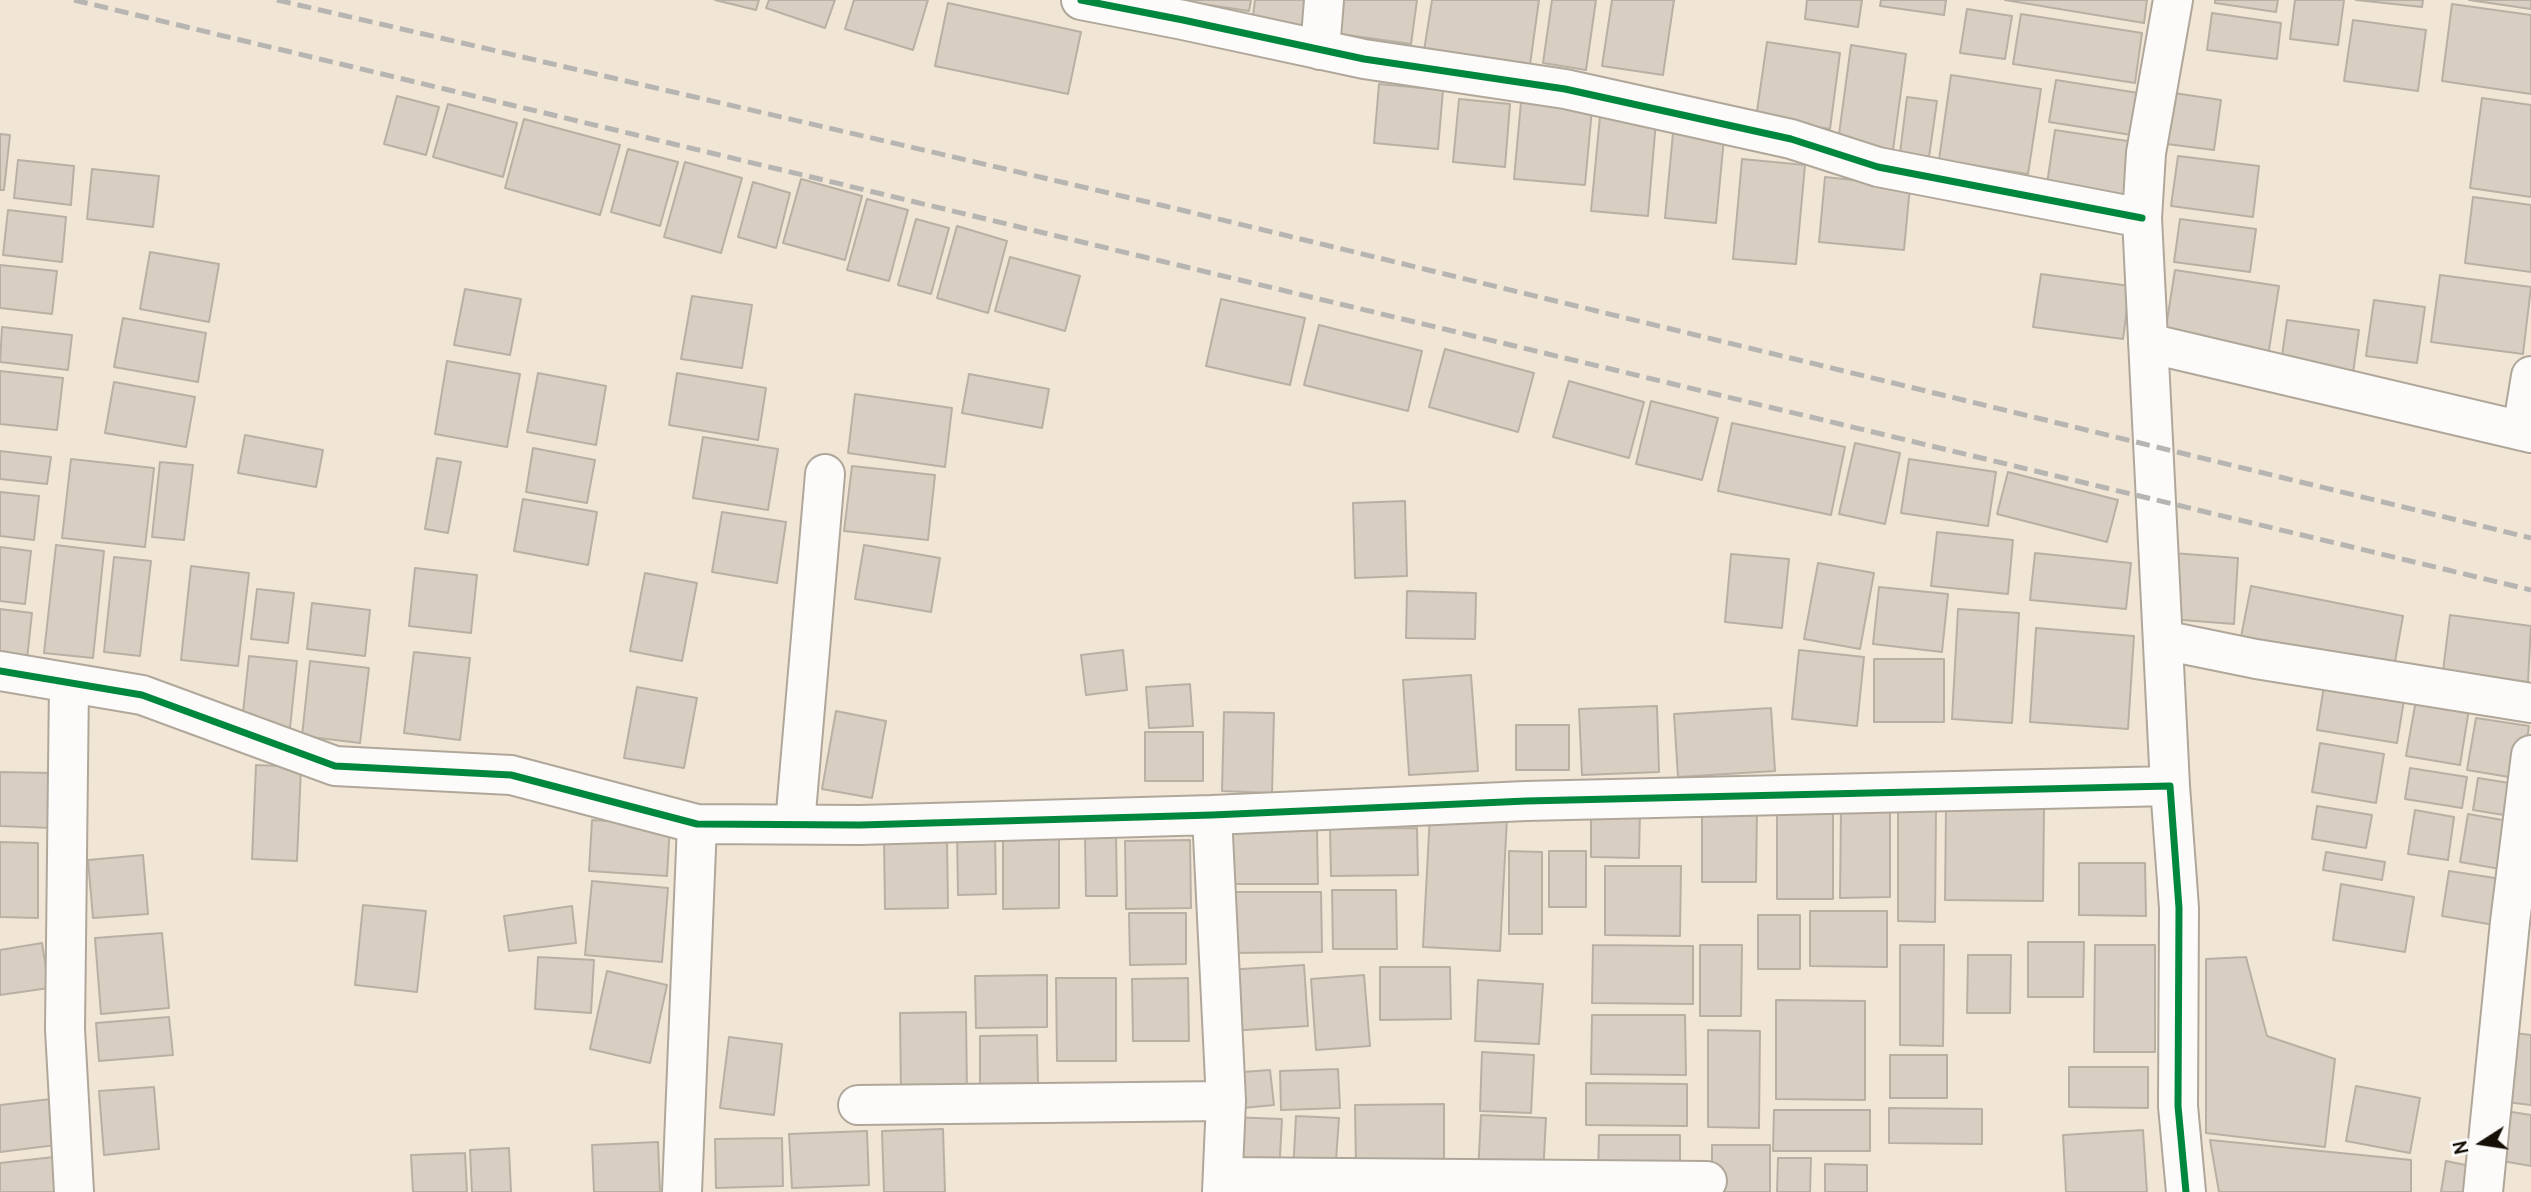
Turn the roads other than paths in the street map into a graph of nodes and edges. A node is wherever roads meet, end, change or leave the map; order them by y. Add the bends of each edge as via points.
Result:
1 (1081, 0) edge
2 (1324, 0) edge
3 (2173, 0) edge
4 (1320, 50) junction
5 (2142, 218) junction
6 (2148, 343) junction
7 (2531, 376) edge
8 (2527, 432) edge
9 (825, 474) dead end
10 (2163, 640) junction
11 (0, 671) edge
12 (69, 683) junction
13 (2531, 703) edge
14 (2531, 755) edge
15 (2170, 786) junction
16 (1212, 815) junction
17 (697, 824) junction
18 (795, 824) junction
19 (1226, 1101) junction
20 (858, 1105) dead end
21 (1707, 1181) dead end
22 (1222, 1185) edge
23 (1555, 1187) edge
24 (74, 1192) edge
25 (682, 1192) edge
26 (2186, 1192) edge
27 (2483, 1192) edge

1 - 4 street
2 - 4 street
3 - 5 street via 2146,153
4 - 5 street via 1565,89 1791,139 1878,167
5 - 6 street
6 - 8 street
6 - 10 street
7 - 8 street
9 - 18 street
10 - 13 street
10 - 15 street
11 - 12 street
12 - 17 street via 142,695 335,766 511,775
12 - 24 street via 65,1029
14 - 27 street
15 - 16 street via 1526,801
15 - 26 street via 2179,908 2178,1106
16 - 18 street
16 - 19 street
17 - 18 street
17 - 25 street
19 - 20 street
19 - 22 street
21 - 23 street
22 - 23 street

